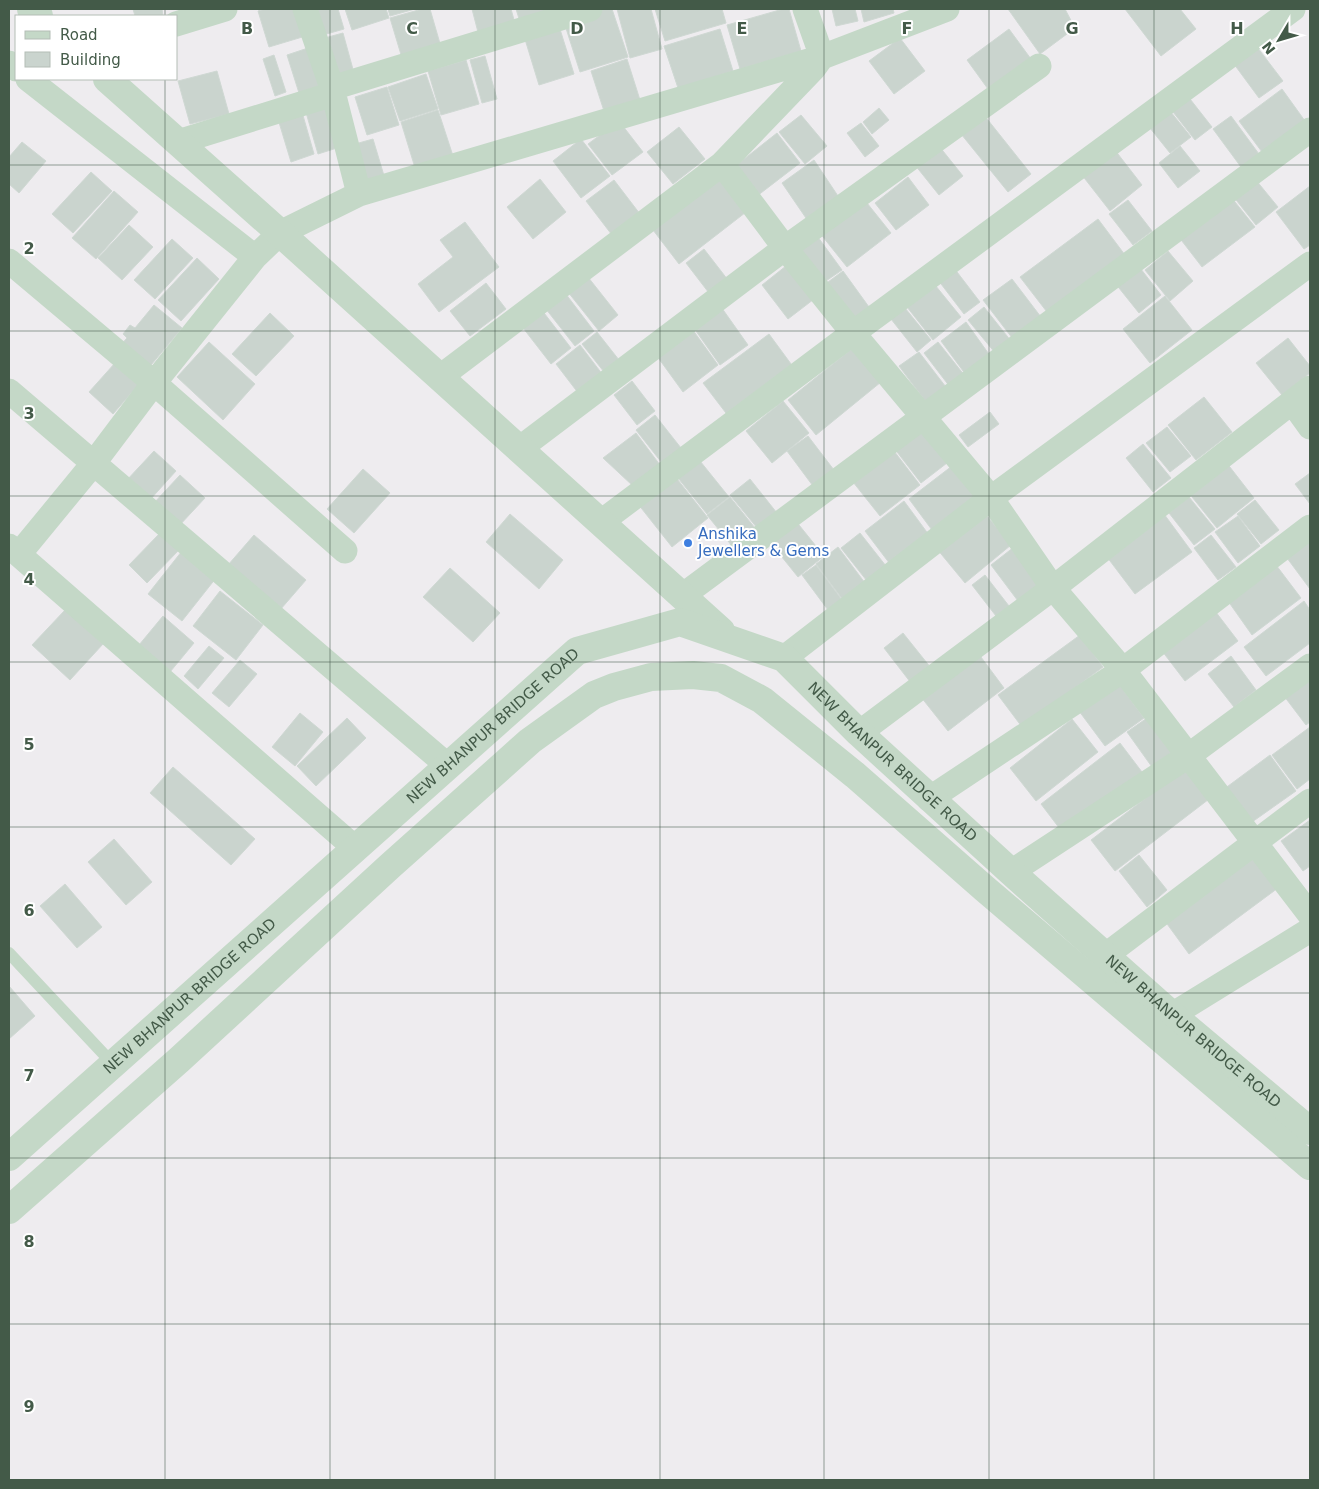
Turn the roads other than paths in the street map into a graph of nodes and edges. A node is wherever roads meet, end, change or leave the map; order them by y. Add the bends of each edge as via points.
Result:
1 (225, 9) edge
2 (306, 9) edge
3 (590, 9) edge
4 (805, 9) edge
5 (947, 9) edge
6 (1293, 9) edge
7 (178, 23) edge
8 (822, 57) junction
9 (1039, 66) dead end
10 (29, 80) edge
11 (108, 80) edge
12 (332, 91) junction
13 (1310, 130) edge
14 (178, 142) junction
15 (722, 164) junction
16 (359, 194) junction
17 (280, 233) junction
18 (785, 248) junction
19 (255, 257) junction
20 (9, 261) edge
21 (1310, 264) edge
22 (853, 333) junction
23 (440, 377) junction
24 (154, 383) junction
25 (9, 391) edge
26 (1301, 395) edge
27 (924, 416) junction
28 (1310, 427) edge
29 (520, 449) junction
30 (93, 464) junction
31 (991, 498) junction
32 (601, 522) junction
33 (1310, 527) edge
34 (14, 550) edge
35 (344, 552) dead end
36 (1053, 588) junction
37 (682, 596) junction
38 (729, 639) junction
39 (784, 658) junction
40 (1310, 666) edge
41 (1123, 670) junction
42 (859, 733) junction
43 (1188, 756) junction
44 (447, 765) junction
45 (930, 798) junction
46 (1310, 801) edge
47 (1254, 843) junction
48 (355, 848) junction
49 (1011, 872) junction
50 (1310, 915) edge
51 (1310, 930) edge
52 (9, 953) edge
53 (1106, 955) junction
54 (1172, 1014) junction
55 (113, 1064) junction
56 (1310, 1130) edge
57 (9, 1157) edge
58 (1310, 1166) edge
59 (9, 1210) edge

1 - 7 street
2 - 12 street
3 - 12 street
4 - 8 street
5 - 8 street
6 - 22 street
8 - 15 street
8 - 16 street
9 - 18 street
10 - 19 street
11 - 14 street
12 - 14 street
12 - 16 street
13 - 27 street
14 - 17 street
15 - 18 street
15 - 23 street
16 - 17 street
17 - 19 street
17 - 23 street
18 - 22 street
18 - 29 street
19 - 24 street
20 - 24 street
21 - 31 street
22 - 27 street
22 - 32 street
23 - 29 street
24 - 30 street
24 - 35 street
25 - 30 street
26 - 28 street
26 - 36 street
27 - 31 street
27 - 37 street
29 - 32 street
30 - 34 street
30 - 44 street
31 - 36 street
31 - 39 street
32 - 37 street
33 - 41 street
34 - 48 street
36 - 41 street
36 - 42 street
37 - 38 street
38 - 39 street, NEW BHANPUR BRIDGE ROAD
38 - 44 street, NEW BHANPUR BRIDGE ROAD via 680,622 577,651
39 - 42 street, NEW BHANPUR BRIDGE ROAD
40 - 43 street
41 - 43 street
41 - 45 street
42 - 45 street, NEW BHANPUR BRIDGE ROAD
43 - 47 street
43 - 49 street
44 - 48 street, NEW BHANPUR BRIDGE ROAD
45 - 49 street, NEW BHANPUR BRIDGE ROAD
46 - 47 street
47 - 50 street
47 - 53 street
48 - 55 street, NEW BHANPUR BRIDGE ROAD
49 - 53 street, NEW BHANPUR BRIDGE ROAD
51 - 54 street
52 - 55 lane
53 - 54 street, NEW BHANPUR BRIDGE ROAD
54 - 56 street, NEW BHANPUR BRIDGE ROAD
55 - 57 street, NEW BHANPUR BRIDGE ROAD
58 - 59 street, NEW BHANPUR BRIDGE ROAD via 855,775 762,700 721,678 651,677 594,695 530,741

